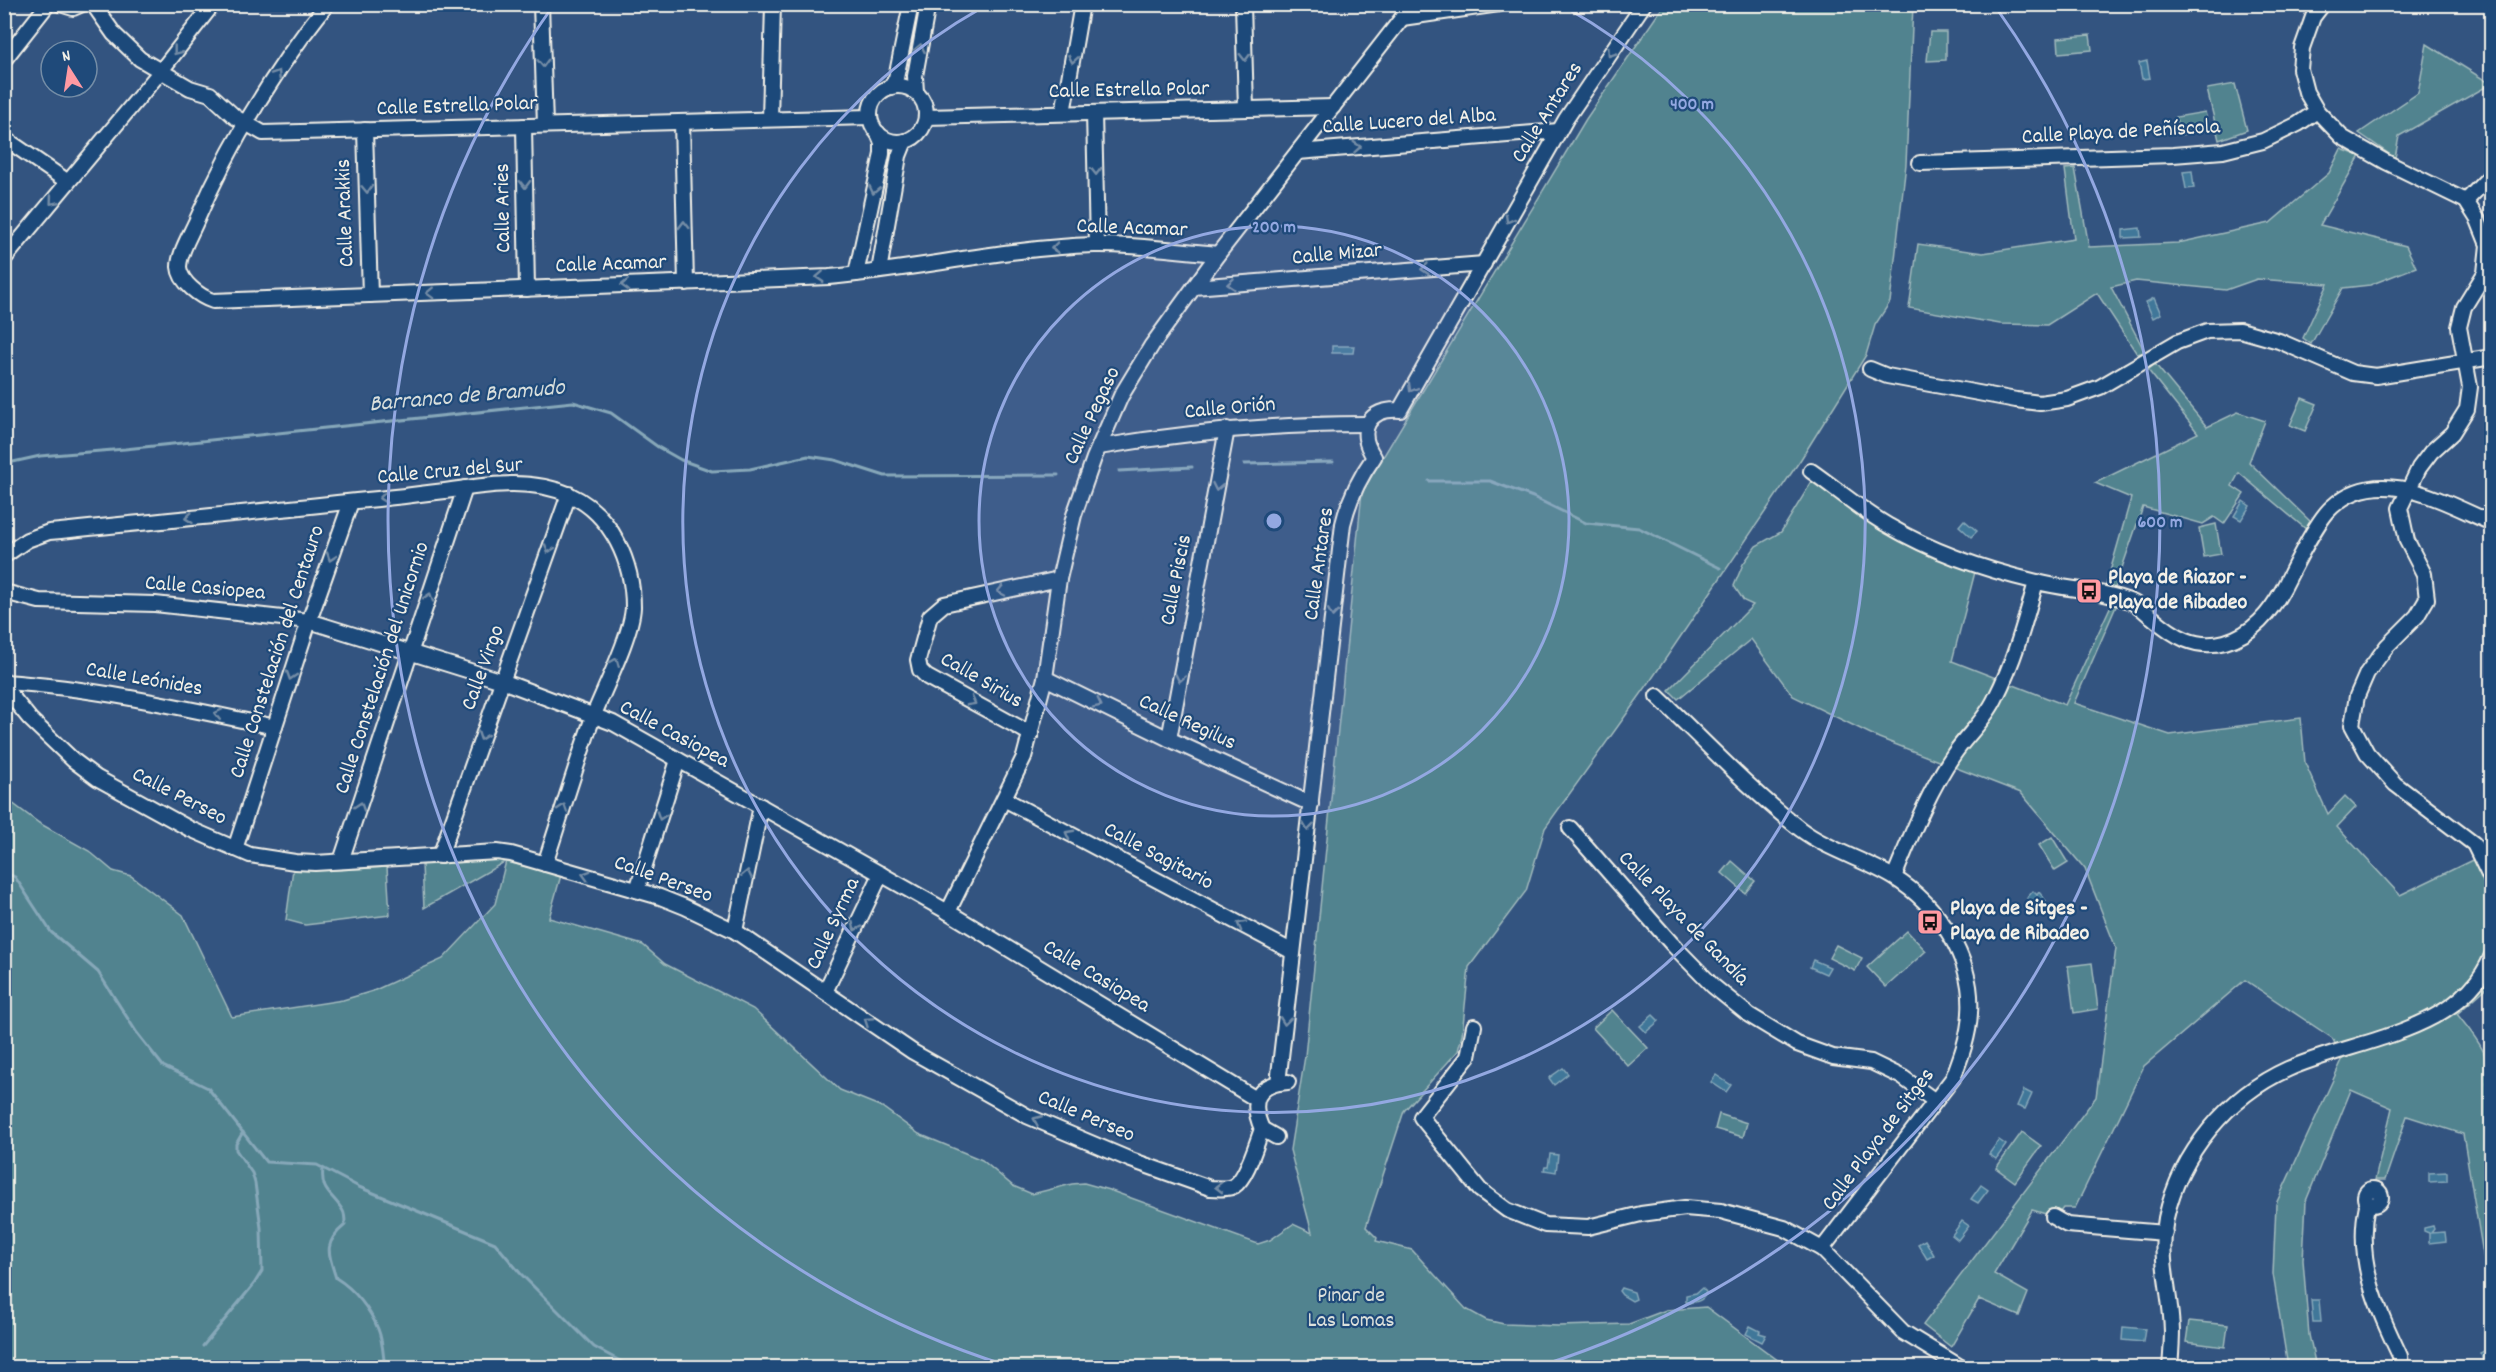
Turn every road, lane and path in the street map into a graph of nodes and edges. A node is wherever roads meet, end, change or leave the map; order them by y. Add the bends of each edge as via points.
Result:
1 (48, 4) edge
2 (60, 4) edge
3 (82, 4) edge
4 (93, 4) edge
5 (213, 4) edge
6 (327, 4) edge
7 (541, 4) edge
8 (772, 4) edge
9 (911, 4) edge
10 (928, 4) edge
11 (1083, 4) edge
12 (1244, 4) edge
13 (1413, 4) edge
14 (1499, 4) edge
15 (1644, 4) edge
16 (2323, 4) edge
17 (1402, 18) junction
18 (4, 60) edge
19 (160, 72) junction
20 (891, 87) junction
21 (916, 92) junction
22 (1333, 107) junction
23 (1246, 109) junction
24 (2316, 111) junction
25 (1063, 113) junction
26 (1094, 113) junction
27 (870, 117) junction
28 (926, 117) junction
29 (770, 119) junction
30 (245, 122) junction
31 (682, 122) junction
32 (545, 125) junction
33 (524, 126) junction
34 (365, 130) junction
35 (1559, 131) junction
36 (878, 133) junction
37 (4, 138) edge
38 (904, 141) junction
39 (1298, 152) junction
40 (1920, 163) dead end
41 (2492, 174) edge
42 (68, 183) junction
43 (2466, 201) junction
44 (1097, 245) junction
45 (1218, 254) junction
46 (4, 259) edge
47 (1484, 264) junction
48 (879, 271) junction
49 (856, 274) junction
50 (686, 283) junction
51 (1194, 287) junction
52 (527, 289) junction
53 (370, 295) junction
54 (2492, 357) edge
55 (2465, 363) junction
56 (1870, 369) dead end
57 (1366, 424) junction
58 (1227, 429) junction
59 (1099, 447) junction
60 (1811, 471) dead end
61 (465, 488) junction
62 (2410, 490) junction
63 (569, 494) junction
64 (351, 502) junction
65 (2492, 523) edge
66 (4, 556) edge
67 (1059, 579) junction
68 (2036, 582) junction
69 (4, 592) edge
70 (309, 621) junction
71 (411, 652) junction
72 (1045, 678) junction
73 (502, 681) junction
74 (4, 682) edge
75 (4, 687) edge
76 (1657, 696) dead end
77 (594, 717) junction
78 (275, 726) junction
79 (1031, 734) junction
80 (1168, 739) junction
81 (678, 760) junction
82 (1004, 799) junction
83 (1311, 804) junction
84 (760, 807) junction
85 (1570, 828) dead end
86 (235, 849) junction
87 (440, 856) junction
88 (341, 861) junction
89 (545, 864) junction
90 (881, 874) junction
91 (1894, 878) junction
92 (2492, 881) edge
93 (637, 890) junction
94 (948, 912) junction
95 (735, 931) junction
96 (1293, 952) junction
97 (2492, 955) edge
98 (825, 992) junction
99 (1474, 1026) dead end
100 (1256, 1099) junction
101 (1935, 1101) junction
102 (1262, 1130) junction
103 (1276, 1137) dead end
104 (2367, 1205) dead end
105 (2053, 1217) dead end
106 (2165, 1233) junction
107 (1822, 1249) junction
108 (1962, 1368) edge
109 (2170, 1368) edge
110 (2401, 1368) edge

1 - 18 street
2 - 3 street via 73,8
4 - 19 street, Calle Estrella Polar via 114,34
5 -> 19 street
30 -> 6 street
7 -> 32 street
8 - 29 street
9 - 20 street
21 -> 10 street via 915,76
11 -> 25 street
12 -> 23 street
13 - 17 street, Calle Pegaso
14 - 17 street
15 -> 35 street, Calle Antares
16 - 24 street via 2309,28 2300,69
17 - 22 street, Calle Pegaso
19 - 30 street, Calle Estrella Polar via 210,94
19 - 42 street
20 - 21 street via 907,87
20 - 27 street via 874,100
21 - 28 street
22 - 23 street, Calle Estrella Polar
22 - 39 street, Calle Pegaso
23 - 26 street, Calle Estrella Polar
24 - 40 street, Calle Playa de Peñíscola via 2264,141 2223,150
24 - 43 street via 2342,137
25 - 26 street, Calle Estrella Polar
25 - 28 street, Calle Estrella Polar
26 -> 44 street
27 - 29 street, Calle Estrella Polar
27 - 36 street
28 - 38 street via 914,137
29 - 31 street, Calle Estrella Polar
30 - 34 street, Calle Estrella Polar via 263,133
30 - 53 street, Calle Acamar via 185,248 179,266 181,277 203,298 213,301
31 - 32 street, Calle Estrella Polar
50 -> 31 street
32 - 33 street, Calle Estrella Polar
33 - 34 street, Calle Estrella Polar
33 -> 52 street, Calle Aries
34 -> 53 street, Calle Arakkis
39 -> 35 street, Calle Lucero del Alba
35 -> 47 street, Calle Antares
36 - 38 street via 893,141
36 -> 49 street via 882,154
37 - 42 street
38 - 48 street
39 - 45 street, Calle Pegaso
41 - 43 street
42 -> 46 street
43 - 55 street via 2488,245 2485,273 2464,307 2459,327
44 - 45 street, Calle Acamar
44 -> 48 street, Calle Acamar via 963,257
45 - 51 street, Calle Pegaso
47 -> 51 street, Calle Mizar
47 -> 57 street, Calle Antares via 1400,410 1387,409
48 - 49 street, Calle Acamar
49 -> 50 street, Calle Acamar
50 -> 52 street, Calle Acamar
51 - 59 street, Calle Pegaso via 1121,396
52 -> 53 street, Calle Acamar
54 - 55 street
55 - 56 street via 2376,376 2353,372 2279,341 2240,330 2207,331 2177,342 2100,387 2067,399 2040,403 1887,376
55 - 62 street via 2470,387 2467,409 2452,433 2419,468
57 - 58 street, Calle Orión
57 -> 83 street, Calle Antares via 1366,447 1374,457 1359,478 1343,524
58 - 59 street, Calle Orión
58 -> 80 street, Calle Piscis
59 - 67 street, Calle Pegaso via 1074,514
60 - 68 street via 1887,525 1925,546
61 - 63 street, Calle Cruz del Sur via 532,484
61 -> 64 street, Calle Cruz del Sur
71 -> 61 street, Calle Constelación del Unicornio
62 - 65 street
62 - 68 street via 2376,486 2352,493 2331,508 2273,606 2252,630 2226,642 2202,646 2170,633 2135,604
62 - 92 street via 2400,508 2407,541 2424,574 2427,599 2367,673 2357,696 2352,725 2367,753 2395,784 2474,844
63 -> 73 street, Calle Virgo
77 -> 63 street, Calle Cruz del Sur via 627,634 633,609 631,583 623,551 608,526 586,504
64 -> 66 street, Calle Cruz del Sur via 49,532 27,540
64 -> 70 street, Calle Constelación del Centauro
67 - 72 street, Calle Pegaso
67 -> 79 street, Calle Sirius via 944,604 930,616 918,660 927,677
68 - 91 street via 2019,644 1995,701 1935,783
69 - 70 street, Calle Casiopea via 39,601 155,604
70 - 71 street, Calle Casiopea
70 -> 78 street, Calle Constelación del Centauro
71 - 73 street, Calle Casiopea
88 -> 71 street, Calle Constelación del Unicornio
72 - 79 street, Calle Pegaso
72 -> 80 street, Calle Regilus
73 - 77 street, Calle Casiopea
73 -> 87 street, Calle Virgo
78 -> 74 street, Calle Leónides via 168,704
75 - 86 street, Calle Perseo via 30,719 96,778
76 - 91 street, Calle Playa de Sitges via 1803,831
77 - 81 street, Calle Casiopea via 613,723
89 -> 77 street, Calle Cruz del Sur
78 - 86 street, Calle Constelación del Centauro
79 - 82 street, Calle Pegaso
80 - 83 street, Calle Regilus
81 - 84 street, Calle Casiopea
81 -> 93 street
82 - 94 street, Calle Pegaso
96 -> 82 street, Calle Sagitario
83 -> 96 street, Calle Antares
84 - 90 street, Calle Casiopea
95 -> 84 street
85 - 101 street, Calle Playa de Gandía via 1672,944 1749,1016 1797,1044 1833,1057 1871,1062 1902,1077
86 - 88 street, Calle Perseo via 295,862
87 - 88 street, Calle Perseo
87 - 89 street, Calle Perseo via 497,852
93 -> 89 street, Calle Perseo
90 - 94 street, Calle Casiopea
90 -> 98 street, Calle Syrma
91 - 101 street, Calle Playa de Sitges via 1928,905 1952,937 1965,972 1970,1011 1965,1047 1953,1078
93 - 95 street, Calle Perseo
94 - 100 street, Calle Casiopea
95 - 98 street, Calle Perseo
96 -> 100 street, Calle Antares via 1283,1083 1269,1086
97 - 106 street via 2471,989 2435,1017 2288,1069 2229,1107 2195,1147 2176,1187
102 -> 98 street, Calle Perseo via 1243,1177 1234,1186 1210,1188 1027,1116 914,1052
99 - 107 street via 1468,1057 1421,1117 1479,1190 1508,1210 1545,1225 1588,1227 1685,1208 1721,1211 1784,1228
100 - 102 street via 1255,1110
101 - 107 street, Calle Playa de Sitges
102 - 103 street
104 - 110 street via 2364,1258 2370,1286 2400,1356
105 - 106 street via 2067,1225
106 - 109 street via 2163,1264 2172,1331
107 - 108 street via 1903,1332

